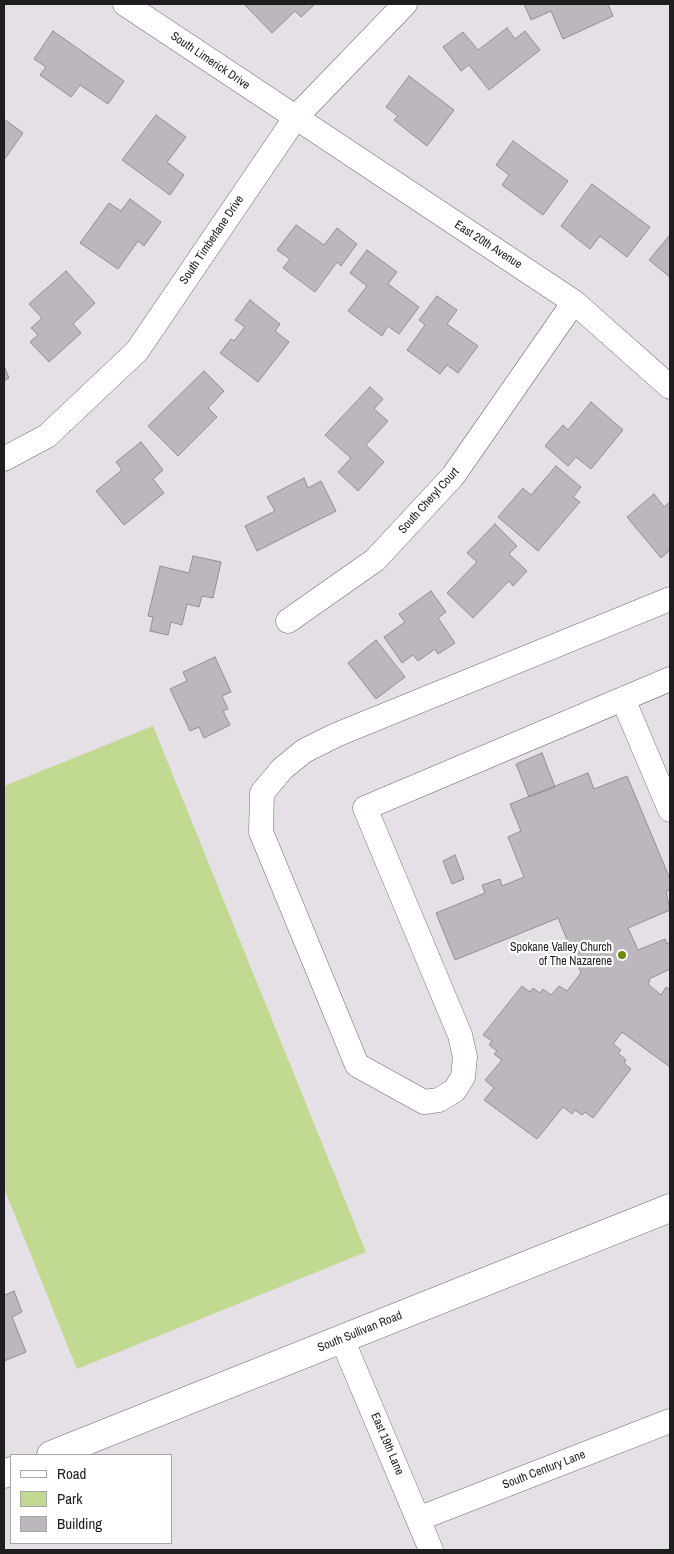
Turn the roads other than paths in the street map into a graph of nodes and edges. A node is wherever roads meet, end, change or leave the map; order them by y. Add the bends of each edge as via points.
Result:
1 (125, 4) edge
2 (405, 4) edge
3 (296, 118) junction
4 (574, 302) junction
5 (670, 387) edge
6 (4, 459) edge
7 (670, 599) edge
8 (288, 621) dead end
9 (670, 679) edge
10 (623, 699) junction
11 (670, 810) edge
12 (670, 1208) edge
13 (342, 1339) junction
14 (670, 1421) edge
15 (54, 1454) edge
16 (418, 1519) junction
17 (430, 1550) edge

1 - 3 street, South Limerick Drive
2 - 3 street, South Timberlane Drive
3 - 4 street, East 20th Avenue
3 - 6 street, South Timberlane Drive via 137,351 47,436
4 - 5 street, East 20th Avenue
4 - 8 street, South Cheryl Court via 454,476 375,560
7 - 10 street via 336,735 304,752 282,769 262,793 261,832 357,1065 424,1102 439,1100 455,1090 463,1077 465,1057 460,1034 365,808
9 - 10 street
10 - 11 street
12 - 13 main road, South Sullivan Road
13 - 15 main road, South Sullivan Road
13 - 16 street, East 19th Lane
14 - 16 street, South Century Lane
16 - 17 street, East 19th Lane

